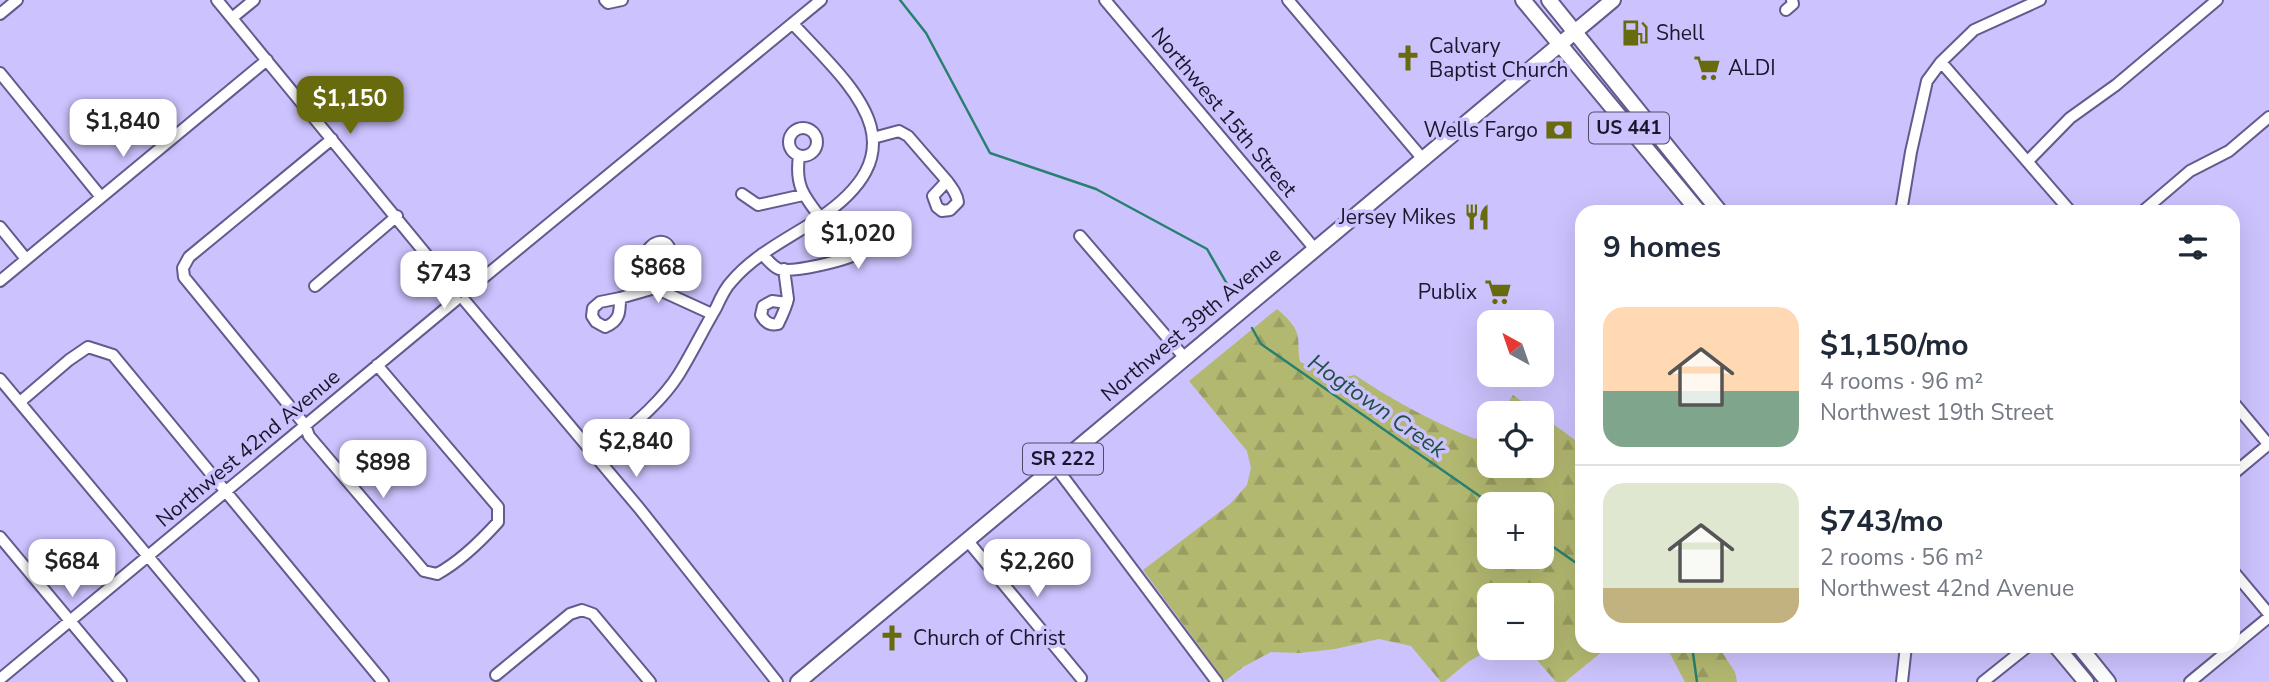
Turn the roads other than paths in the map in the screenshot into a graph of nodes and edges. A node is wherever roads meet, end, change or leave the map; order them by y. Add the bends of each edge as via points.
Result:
1 (17, 0) edge
2 (217, 0) edge
3 (254, 0) edge
4 (821, 0) edge
5 (1105, 0) edge
6 (1288, 0) edge
7 (1523, 0) edge
8 (1549, 0) edge
9 (1613, 0) edge
10 (2040, 0) edge
11 (2217, 0) edge
12 (0, 14) edge
13 (232, 18) junction
14 (793, 24) junction
15 (1574, 32) junction
16 (1560, 44) junction
17 (267, 60) junction
18 (1941, 62) junction
19 (0, 73) edge
20 (2269, 117) edge
21 (873, 138) junction
22 (332, 139) junction
23 (799, 156) dead end
24 (1422, 158) junction
25 (2028, 161) junction
26 (947, 181) dead end
27 (742, 194) dead end
28 (803, 195) junction
29 (101, 197) junction
30 (1693, 205) edge
31 (1714, 205) edge
32 (1903, 205) edge
33 (2065, 205) edge
34 (2150, 205) edge
35 (397, 216) junction
36 (820, 218) junction
37 (0, 228) edge
38 (1080, 236) dead end
39 (1314, 248) junction
40 (762, 254) junction
41 (26, 259) junction
42 (837, 260) dead end
43 (652, 268) dead end
44 (784, 270) junction
45 (0, 281) edge
46 (315, 286) dead end
47 (655, 288) junction
48 (461, 296) junction
49 (620, 298) dead end
50 (787, 303) dead end
51 (712, 314) junction
52 (1184, 357) junction
53 (377, 365) junction
54 (0, 379) edge
55 (20, 402) junction
56 (2240, 410) edge
57 (305, 425) junction
58 (2269, 444) edge
59 (596, 456) junction
60 (1055, 466) junction
61 (2240, 468) edge
62 (226, 492) junction
63 (0, 537) edge
64 (967, 540) junction
65 (149, 557) junction
66 (2240, 580) edge
67 (2269, 615) edge
68 (70, 622) junction
69 (2240, 640) edge
70 (1905, 653) edge
71 (2019, 653) edge
72 (2062, 653) edge
73 (2085, 653) edge
74 (2224, 653) edge
75 (496, 675) dead end
76 (1082, 678) dead end
77 (0, 679) edge
78 (121, 682) edge
79 (253, 682) edge
80 (383, 682) edge
81 (650, 682) edge
82 (777, 682) edge
83 (798, 682) edge
84 (1217, 682) edge
85 (1902, 682) edge
86 (1983, 682) edge
87 (2086, 682) edge
88 (2109, 682) edge
89 (2190, 682) edge

1 - 12 street
2 - 13 street
3 - 13 street
4 - 14 street, Northwest 42nd Avenue
5 - 39 street, Northwest 15th Street
6 - 24 street
7 - 16 main road, US 441
8 - 15 main road, US 441
9 - 15 main road, Northwest 39th Avenue / SR 222
10 - 18 street via 1974,30
11 - 25 street via 2070,118
13 - 17 street
14 - 21 street via 860,98
14 - 48 street, Northwest 42nd Avenue
15 - 16 main road, Northwest 39th Avenue / SR 222
15 - 31 main road, US 441
16 - 24 main road, Northwest 39th Avenue / SR 222
16 - 30 main road, US 441
17 - 22 street
17 - 29 street
18 - 25 street
18 - 32 street via 1927,81
19 - 29 street
20 - 34 street via 2229,151 2190,171
21 - 26 street via 899,131 908,136
21 - 36 street via 866,174 855,190
22 - 35 street
22 - 57 street via 189,257 183,268 189,285
23 - 28 street via 797,171
24 - 39 main road, Northwest 39th Avenue / SR 222
25 - 33 street
27 - 28 street via 758,205
28 - 36 street
29 - 41 street
35 - 46 street
35 - 48 street
36 - 40 street
37 - 41 street
38 - 52 street
39 - 52 main road, Northwest 39th Avenue / SR 222
40 - 44 street
40 - 51 street via 731,281
41 - 45 street
42 - 44 street
43 - 47 street
44 - 50 street
47 - 49 street
47 - 51 street
48 - 53 street, Northwest 42nd Avenue
48 - 59 street
51 - 59 street via 678,376 656,403
52 - 60 main road, Northwest 39th Avenue / SR 222
53 - 57 street, Northwest 42nd Avenue
53 - 57 street via 498,507 498,522 464,554 436,574 424,571 309,436
54 - 55 street
55 - 62 street via 88,348 113,355
55 - 65 street
56 - 58 street
57 - 62 street, Northwest 42nd Avenue
58 - 61 street
59 - 82 street
60 - 64 main road, Northwest 39th Avenue / SR 222
60 - 84 street
62 - 65 street, Northwest 42nd Avenue
62 - 80 street
63 - 68 street
64 - 76 street
64 - 83 main road, Northwest 39th Avenue / SR 222
65 - 68 street, Northwest 42nd Avenue
65 - 79 street
66 - 67 street
67 - 69 street
68 - 77 street, Northwest 42nd Avenue
68 - 78 street
70 - 85 street
71 - 86 street
72 - 87 main road
73 - 88 main road
74 - 89 street
75 - 81 street via 570,614 582,610 593,614

